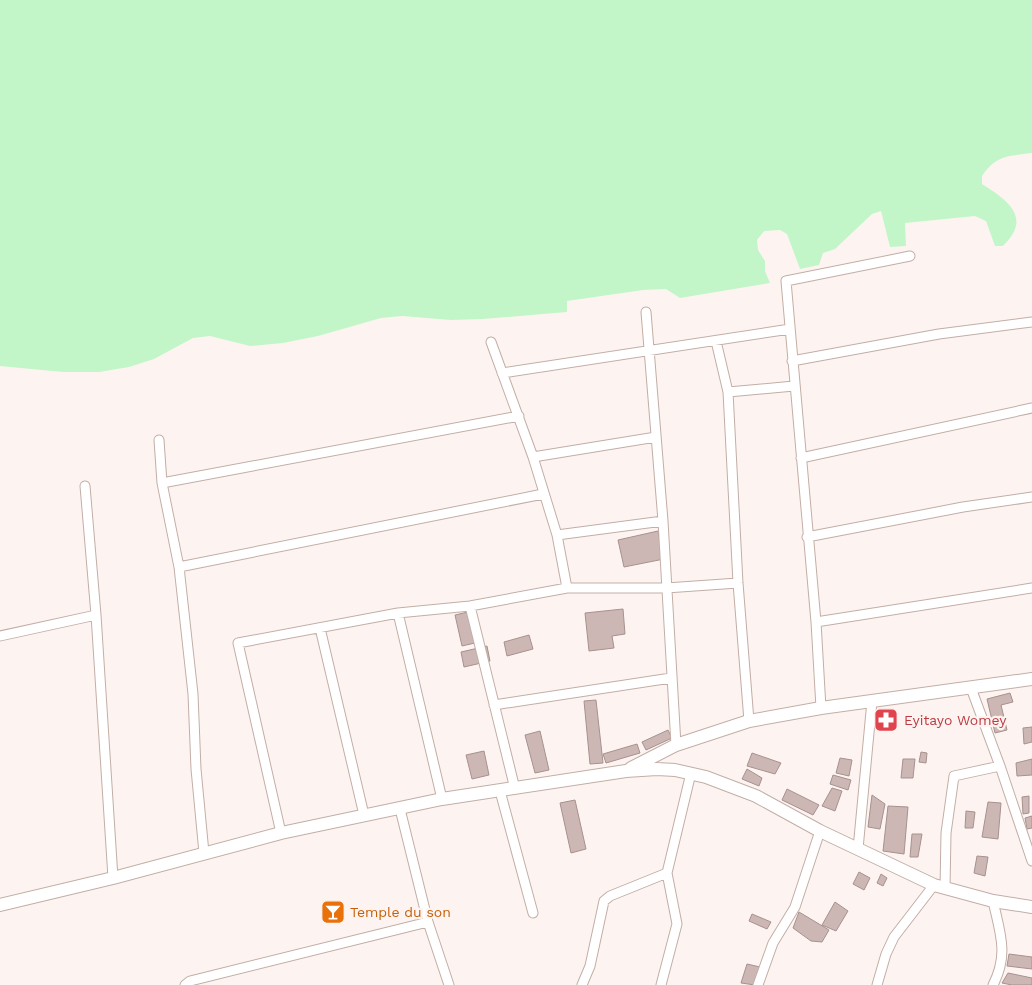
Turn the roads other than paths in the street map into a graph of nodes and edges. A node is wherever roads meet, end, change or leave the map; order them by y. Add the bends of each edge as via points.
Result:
1 (910, 256) dead end
2 (646, 312) dead end
3 (1032, 322) edge
4 (790, 329) junction
5 (716, 341) junction
6 (491, 342) dead end
7 (650, 350) junction
8 (792, 361) junction
9 (502, 372) junction
10 (794, 386) junction
11 (728, 392) junction
12 (1032, 408) edge
13 (519, 416) junction
14 (656, 437) junction
15 (158, 440) dead end
16 (533, 457) junction
17 (800, 458) junction
18 (162, 483) junction
19 (85, 486) dead end
20 (543, 494) junction
21 (1032, 497) edge
22 (663, 521) junction
23 (557, 535) junction
24 (807, 537) junction
25 (179, 567) junction
26 (738, 583) junction
27 (567, 588) junction
28 (666, 588) junction
29 (1032, 588) edge
30 (470, 606) junction
31 (398, 613) junction
32 (96, 615) junction
33 (816, 622) junction
34 (320, 628) junction
35 (0, 636) edge
36 (671, 678) junction
37 (1032, 678) edge
38 (971, 688) junction
39 (872, 701) junction
40 (494, 705) junction
41 (821, 708) junction
42 (749, 721) junction
43 (676, 745) junction
44 (1000, 766) junction
45 (626, 770) junction
46 (691, 773) junction
47 (515, 789) junction
48 (500, 791) junction
49 (442, 799) junction
50 (400, 809) junction
51 (364, 815) junction
52 (820, 831) junction
53 (281, 833) junction
54 (858, 849) junction
55 (204, 853) junction
56 (1032, 861) edge
57 (668, 873) junction
58 (113, 878) junction
59 (940, 887) junction
60 (993, 901) junction
61 (0, 905) edge
62 (1032, 908) edge
63 (533, 913) dead end
64 (428, 922) junction
65 (185, 985) edge
66 (449, 985) edge
67 (582, 985) edge
68 (661, 985) edge
69 (758, 985) edge
70 (877, 985) edge
71 (993, 985) edge

1 - 4 street via 786,281
2 - 7 street
3 - 8 street via 940,334
4 - 5 street
4 - 8 street
5 - 7 street
5 - 11 street
6 - 9 street
7 - 9 street
7 - 14 street
8 - 10 street
9 - 13 street
10 - 11 street
10 - 17 street
11 - 26 street
12 - 17 street
13 - 16 street
13 - 18 street
14 - 16 street
14 - 22 street
15 - 18 street
16 - 20 street
17 - 24 street
18 - 25 street
19 - 32 street
20 - 23 street
20 - 25 street
21 - 24 street
22 - 23 street
22 - 28 street
23 - 27 street
24 - 33 street
25 - 55 street via 193,694
26 - 28 street
26 - 42 street
27 - 28 street
27 - 30 street
28 - 36 street
29 - 33 street
30 - 31 street
30 - 40 street
31 - 34 street
31 - 49 street
32 - 35 street
32 - 58 street
33 - 41 street
34 - 51 street
34 - 53 street via 238,643
36 - 40 street
36 - 43 street
37 - 38 main road
38 - 39 main road
38 - 44 street
39 - 41 main road
39 - 54 street
40 - 47 street
41 - 42 main road
42 - 43 main road
43 - 45 main road
44 - 56 street
44 - 59 street via 954,776
45 - 46 main road
45 - 47 main road
46 - 52 main road via 756,796
46 - 57 street
47 - 48 main road
48 - 49 main road
48 - 63 street
49 - 50 main road
50 - 51 main road
50 - 64 street
51 - 53 main road
52 - 54 main road
52 - 69 street via 795,907 772,943
53 - 55 main road
54 - 59 main road
55 - 58 main road
57 - 67 street via 604,901 590,966
57 - 68 street via 677,924
58 - 61 main road
59 - 60 main road
59 - 70 street via 894,937
60 - 62 main road
60 - 71 street via 1003,957
64 - 65 street
64 - 66 street

